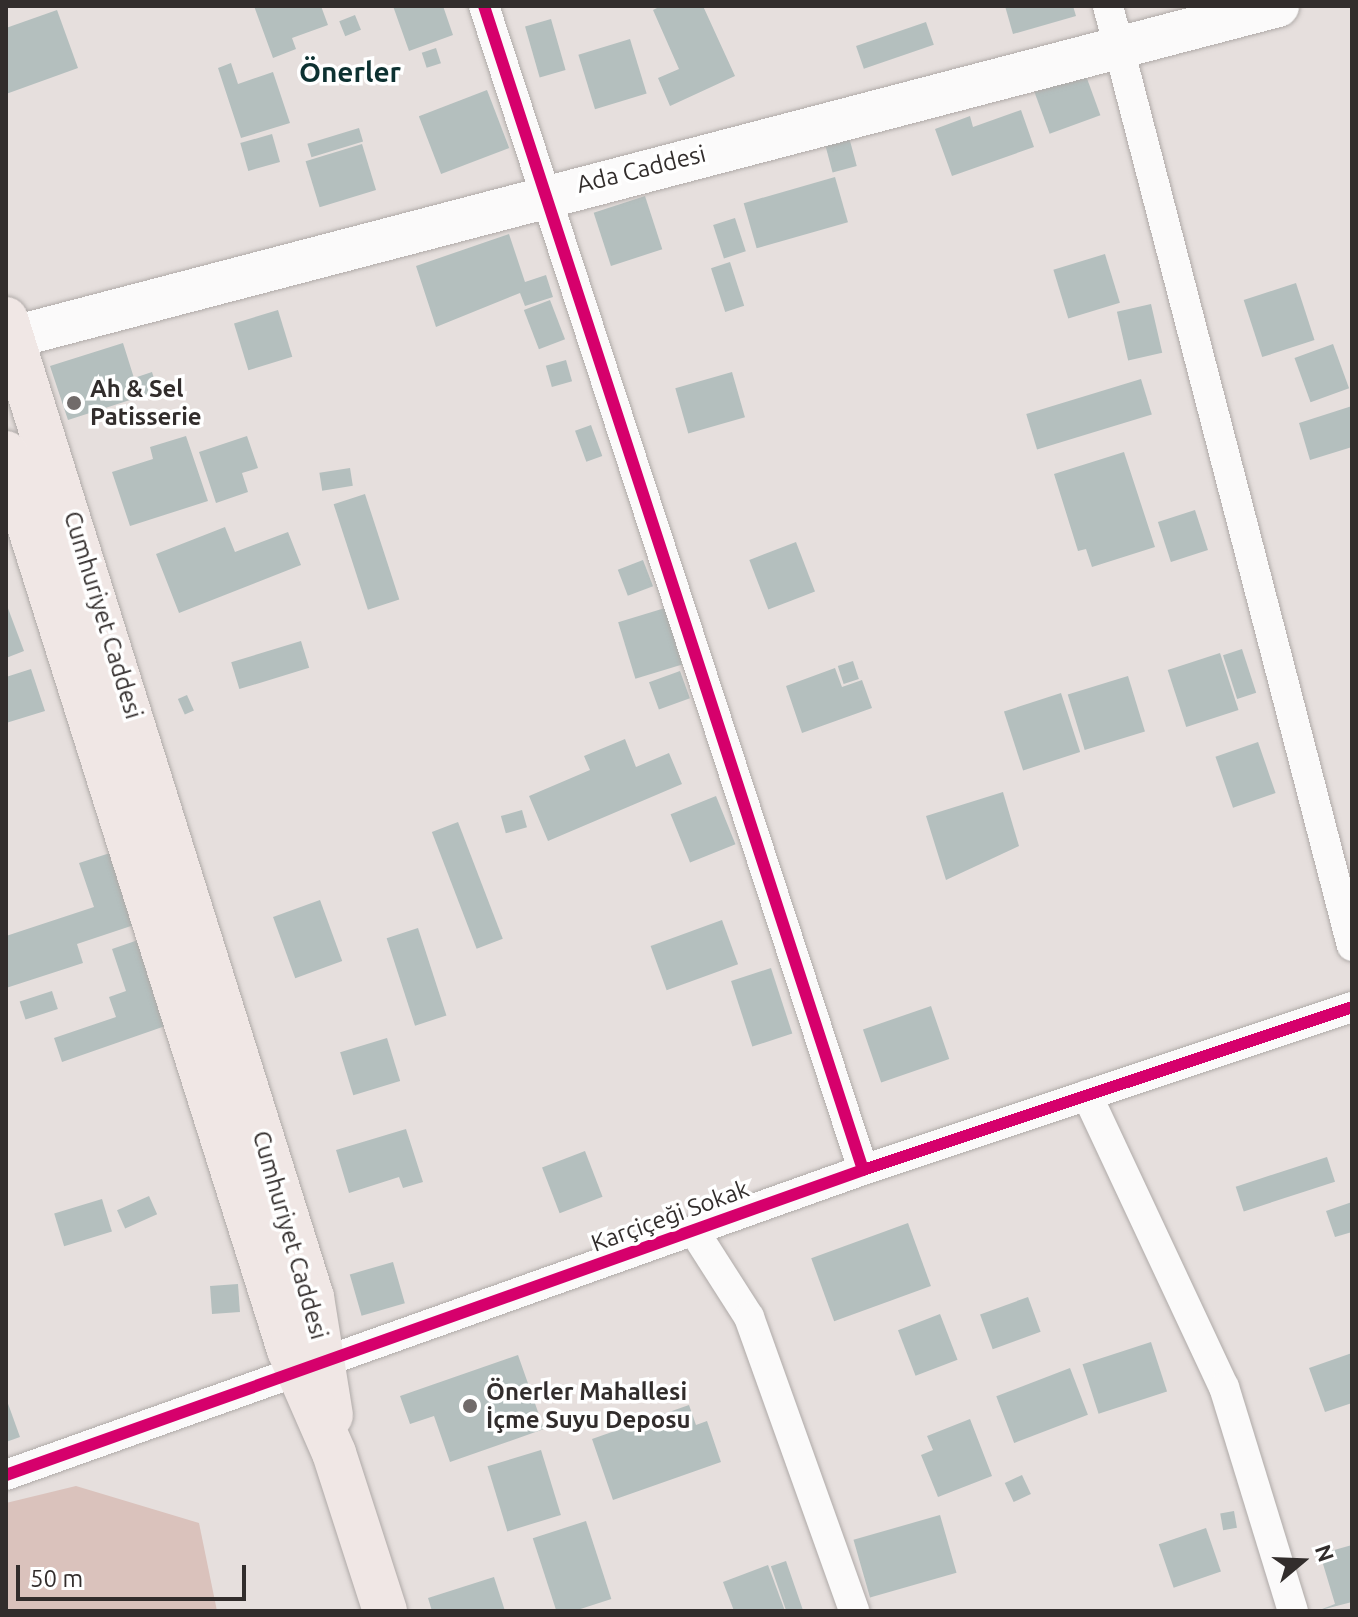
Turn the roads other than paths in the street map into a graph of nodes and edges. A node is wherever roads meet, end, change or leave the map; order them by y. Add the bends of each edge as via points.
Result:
1 (484, 6) edge
2 (1108, 6) edge
3 (1278, 6) edge
4 (1120, 50) junction
5 (541, 194) junction
6 (8, 332) edge
7 (6, 453) edge
8 (1352, 946) edge
9 (1352, 1007) edge
10 (1087, 1095) junction
11 (863, 1170) junction
12 (694, 1231) junction
13 (312, 1367) junction
14 (6, 1475) edge
15 (385, 1611) edge
16 (854, 1611) edge
17 (1293, 1611) edge

1 - 5 street
2 - 4 street
3 - 4 main road, Ada Caddesi
4 - 5 main road, Ada Caddesi
4 - 8 street
5 - 6 main road, Ada Caddesi
5 - 11 street
6 - 13 main road, Cumhuriyet Caddesi via 72,512
7 - 13 main road, Cumhuriyet Caddesi
9 - 10 street, Karçiçeği Sokak
10 - 11 street, Karçiçeği Sokak
10 - 17 street via 1224,1387
11 - 12 street, Karçiçeği Sokak
12 - 13 street, Karçiçeği Sokak
12 - 16 street via 749,1317
13 - 14 street, Karçiçeği Sokak
13 - 15 main road, Cumhuriyet Caddesi

